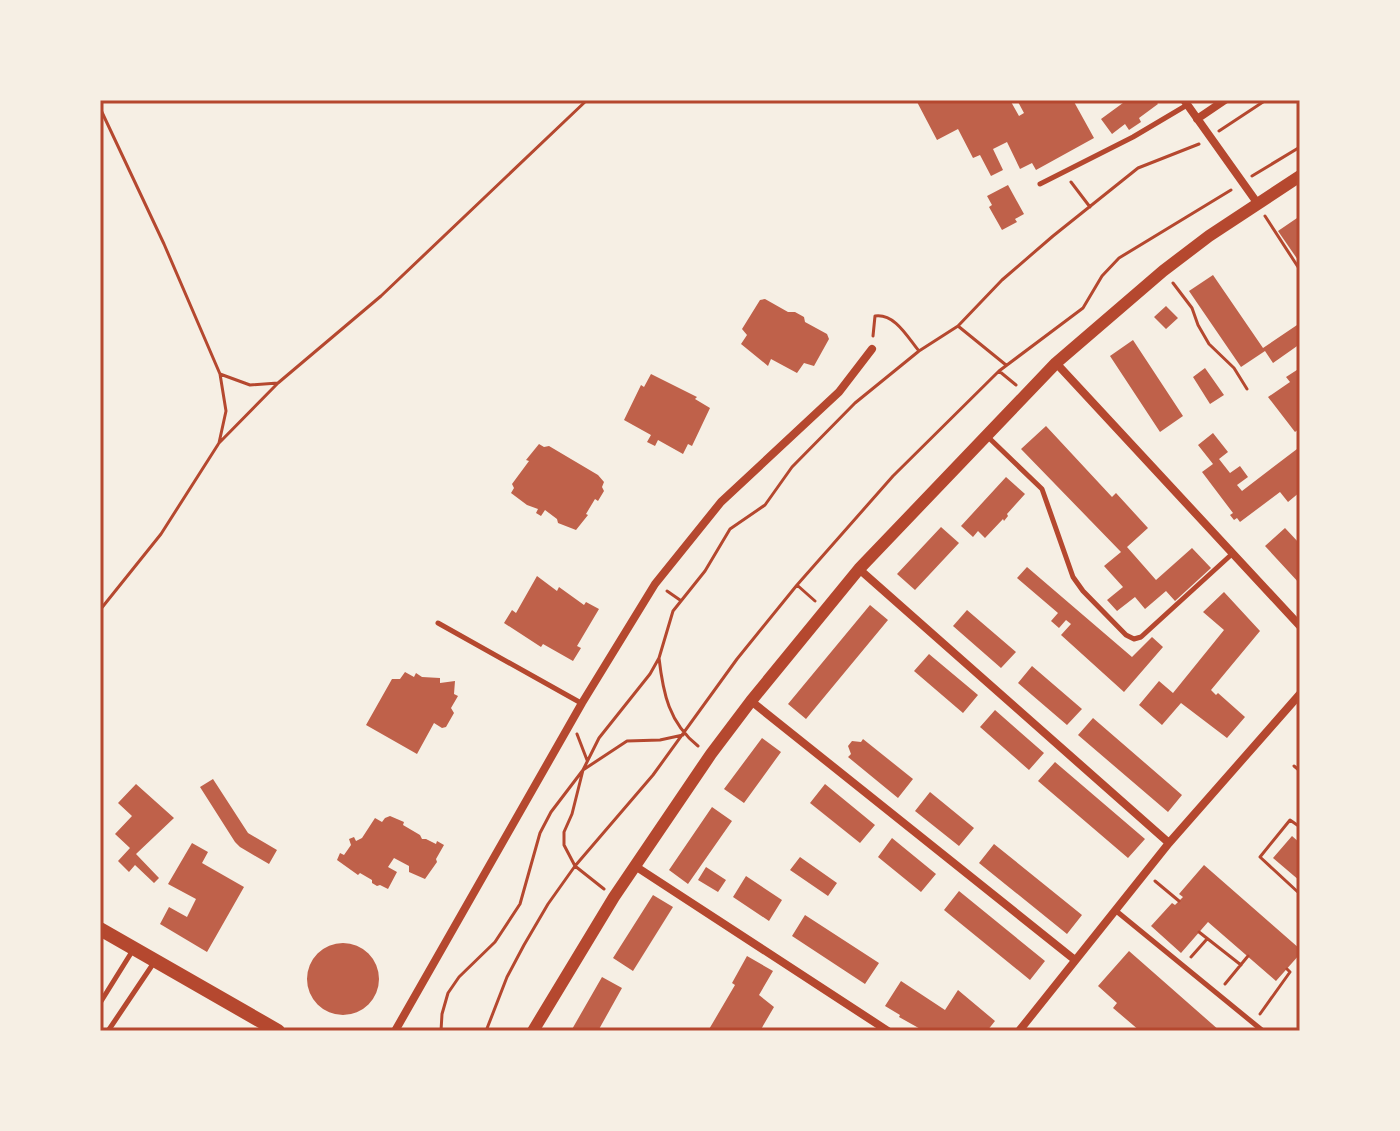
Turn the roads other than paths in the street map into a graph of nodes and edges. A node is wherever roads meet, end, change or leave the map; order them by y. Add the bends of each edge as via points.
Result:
1 (1225, 100) edge
2 (1185, 102) edge
3 (1197, 119) junction
4 (1300, 176) edge
5 (1040, 184) dead end
6 (1258, 204) junction
7 (872, 349) road end
8 (1056, 363) junction
9 (986, 435) junction
10 (1232, 554) junction
11 (859, 569) junction
12 (438, 623) dead end
13 (1300, 626) edge
14 (1300, 694) edge
15 (751, 701) junction
16 (582, 703) junction
17 (1169, 843) junction
18 (635, 866) junction
19 (1114, 910) junction
20 (100, 929) edge
21 (135, 948) junction
22 (156, 960) junction
23 (1075, 960) junction
24 (100, 1003) edge
25 (108, 1031) edge
26 (278, 1031) edge
27 (395, 1031) edge
28 (533, 1031) edge
29 (888, 1031) edge
30 (1019, 1031) edge
31 (1263, 1031) edge

1 - 3 street
2 - 3 street
2 - 5 lane via 1133,137
3 - 6 street
4 - 6 street
6 - 8 street via 1163,271
7 - 16 street via 839,392 721,502 655,584
8 - 9 street
8 - 10 street
9 - 10 lane via 1042,489 1073,577 1134,639
9 - 11 street
10 - 13 street
11 - 15 street
11 - 17 street
12 - 16 lane
14 - 17 street
15 - 18 street
15 - 23 street
16 - 27 street
17 - 19 street
18 - 28 street
18 - 29 street
19 - 23 street
19 - 31 lane
20 - 21 main road
21 - 22 main road
21 - 24 lane
22 - 25 lane
22 - 26 main road
23 - 30 street

